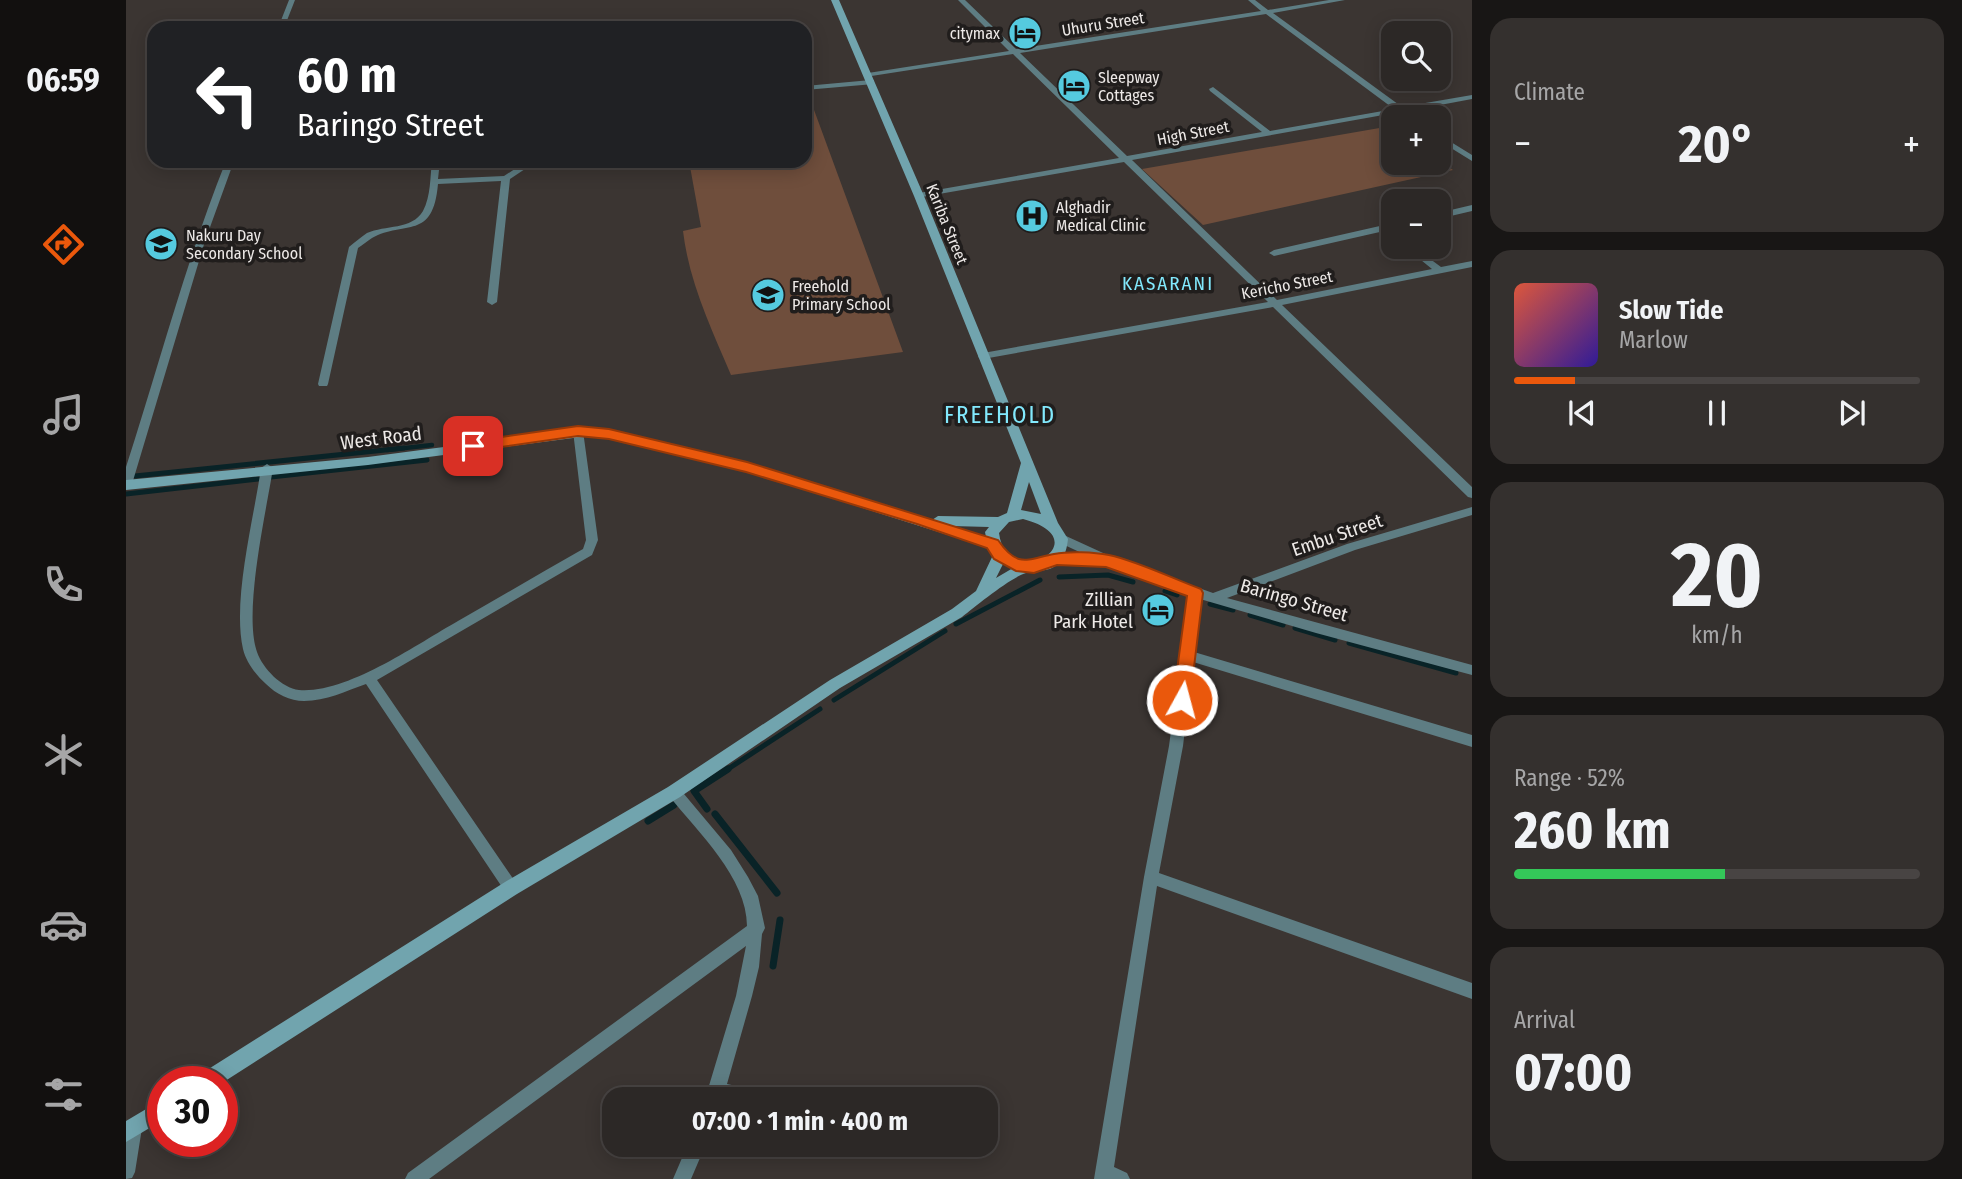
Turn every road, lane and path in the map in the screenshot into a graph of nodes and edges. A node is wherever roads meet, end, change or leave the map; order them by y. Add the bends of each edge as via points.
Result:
1 (292, 0) edge
2 (835, 0) edge
3 (961, 0) edge
4 (1251, 0) edge
5 (1342, 0) edge
6 (1269, 13) junction
7 (284, 21) edge
8 (1015, 53) junction
9 (869, 79) junction
10 (812, 87) edge
11 (1213, 89) dead end
12 (1472, 97) edge
13 (1393, 105) edge
14 (1428, 105) edge
15 (1381, 113) edge
16 (1268, 133) junction
17 (1451, 145) edge
18 (1472, 159) edge
19 (1127, 160) junction
20 (227, 168) edge
21 (436, 168) edge
22 (522, 168) edge
23 (506, 178) junction
24 (436, 182) junction
25 (919, 195) junction
26 (1472, 208) edge
27 (1451, 213) edge
28 (1381, 231) edge
29 (1274, 253) dead end
30 (1425, 259) edge
31 (1472, 264) edge
32 (1439, 270) junction
33 (492, 302) dead end
34 (1273, 304) junction
35 (983, 356) junction
36 (323, 384) dead end
37 (578, 431) junction
38 (1028, 461) junction
39 (267, 468) junction
40 (126, 485) edge
41 (1472, 494) edge
42 (1472, 511) edge
43 (1013, 515) junction
44 (923, 520) junction
45 (999, 522) junction
46 (1052, 524) junction
47 (1062, 539) junction
48 (996, 550) junction
49 (1056, 559) junction
50 (1107, 561) junction
51 (1025, 567) junction
52 (1195, 593) junction
53 (981, 594) junction
54 (1215, 597) junction
55 (1188, 655) junction
56 (1472, 670) edge
57 (369, 678) junction
58 (1472, 741) edge
59 (674, 792) junction
60 (1151, 877) junction
61 (511, 888) junction
62 (757, 928) junction
63 (1472, 991) edge
64 (231, 1066) edge
65 (717, 1087) edge
66 (147, 1119) edge
67 (130, 1130) edge
68 (691, 1157) edge
69 (126, 1172) edge
70 (1109, 1177) edge
71 (414, 1179) edge
72 (682, 1179) edge

1 - 7 street
2 - 9 street, Kariba Street
3 - 8 street
4 - 6 street
5 - 6 street, Uhuru Street
6 - 8 street, Uhuru Street
6 - 13 street
8 - 9 street, Uhuru Street
8 - 19 street
9 - 10 street, Uhuru Street
9 - 25 street, Kariba Street
11 - 16 street
12 - 14 street, High Street
15 - 16 street, High Street
16 - 19 street, High Street
17 - 18 street
19 - 25 street, High Street
19 - 34 street
20 - 40 street via 187,277
21 - 24 street
22 - 23 street
23 - 24 street
23 - 33 street
24 - 36 street via 417,225 381,233 354,247
25 - 35 street, Kariba Street
26 - 27 street
28 - 29 street
30 - 32 street
31 - 32 street, Kericho Street
32 - 34 street, Kericho Street
34 - 35 street, Kericho Street
34 - 41 street
35 - 38 street, Kariba Street
37 - 39 street, West Road via 368,461
37 - 44 street, West Road via 609,434 747,467
37 - 57 street via 592,540 587,552
38 - 43 street
38 - 46 street, Kariba Street
39 - 40 street, West Road
39 - 57 street via 248,620 255,660 279,688 296,695
42 - 54 street, Embu Street via 1351,547
43 - 45 street
43 - 46 street via 1033,515
44 - 45 street, West Road
44 - 48 street, West Road
45 - 48 street via 992,532
46 - 47 street
47 - 49 street
47 - 50 street, Baringo Street
48 - 51 street
48 - 53 street
49 - 50 street, Baringo Street
49 - 51 street
50 - 52 street, Baringo Street
51 - 53 street
52 - 54 street, Baringo Street
52 - 55 street
53 - 59 street
54 - 56 street, Baringo Street
55 - 58 street
55 - 60 street
57 - 61 street
59 - 61 street
59 - 62 street via 738,875 751,897
60 - 63 street
60 - 70 street
61 - 64 street
62 - 65 street
62 - 71 street
66 - 67 street
67 - 69 street
68 - 72 street

